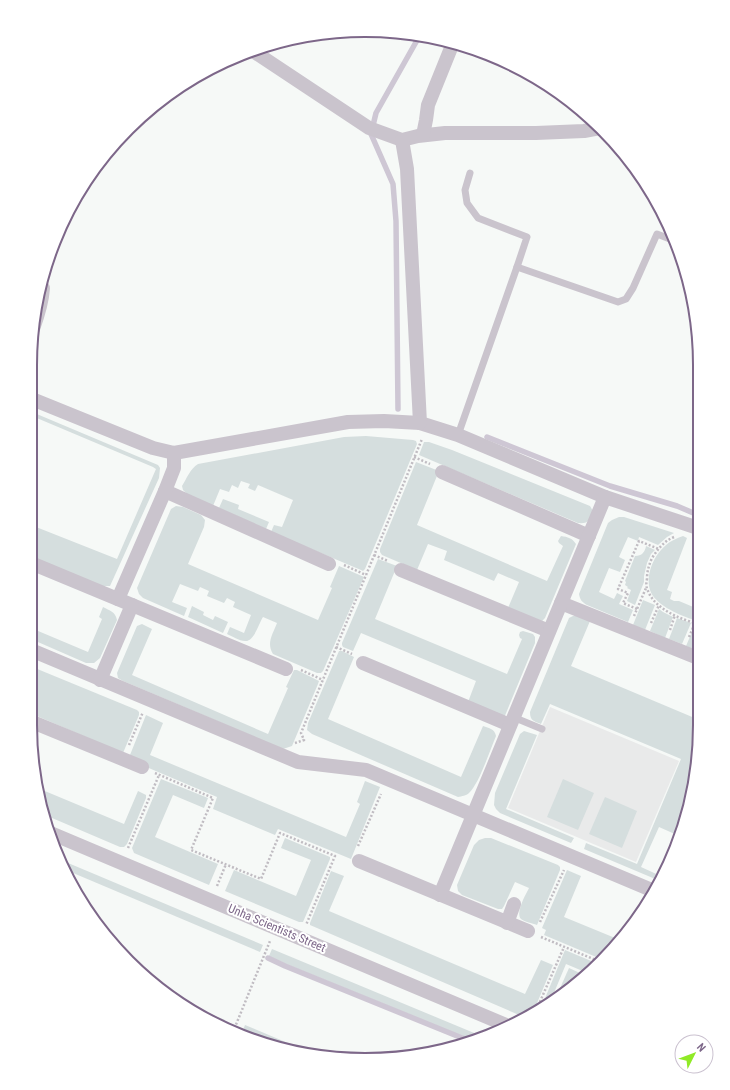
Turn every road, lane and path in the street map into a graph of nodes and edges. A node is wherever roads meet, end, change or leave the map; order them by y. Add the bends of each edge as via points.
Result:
1 (451, 48) edge
2 (258, 55) edge
3 (593, 129) edge
4 (423, 135) junction
5 (402, 140) junction
6 (470, 173) dead end
7 (668, 238) edge
8 (517, 267) junction
9 (37, 401) edge
10 (420, 423) junction
11 (458, 434) junction
12 (422, 437) dead end
13 (174, 453) junction
14 (442, 472) dead end
15 (165, 491) junction
16 (605, 497) junction
17 (693, 526) edge
18 (589, 536) junction
19 (678, 536) dead end
20 (659, 549) junction
21 (329, 564) joint
22 (37, 565) edge
23 (401, 570) dead end
24 (366, 575) junction
25 (646, 587) junction
26 (118, 599) junction
27 (561, 603) junction
28 (132, 605) junction
29 (637, 609) junction
30 (693, 622) edge
31 (628, 630) junction
32 (549, 631) junction
33 (37, 653) edge
34 (693, 656) edge
35 (363, 664) dead end
36 (286, 669) joint
37 (100, 680) junction
38 (322, 680) junction
39 (144, 710) dead end
40 (512, 721) junction
41 (37, 724) edge
42 (542, 729) dead end
43 (304, 740) dead end
44 (123, 760) junction
45 (142, 767) joint
46 (159, 775) junction
47 (383, 789) dead end
48 (473, 814) junction
49 (56, 835) edge
50 (127, 852) dead end
51 (359, 861) joint
52 (226, 864) junction
53 (565, 866) dead end
54 (215, 889) dead end
55 (649, 889) edge
56 (440, 894) junction
57 (514, 904) dead end
58 (507, 923) junction
59 (305, 927) dead end
60 (275, 928) junction
61 (531, 933) junction
62 (564, 947) junction
63 (594, 960) edge
64 (540, 1003) edge
65 (501, 1023) edge
66 (235, 1026) edge

1 - 4 street via 428,105
2 - 5 street via 373,129
3 - 4 street
4 - 5 street
5 - 10 street via 407,170
6 - 8 lane via 465,190 467,203 478,218 527,237
7 - 8 lane via 657,234 633,288 626,299 618,302
8 - 11 lane
9 - 13 street via 153,448
10 - 11 street
10 - 13 street via 348,422
11 - 16 street
12 - 24 path
13 - 15 street via 174,468
14 - 18 street
15 - 21 street
15 - 26 street
16 - 17 street
16 - 18 street
18 - 27 street
19 - 20 path via 671,538
20 - 25 path via 647,572
20 - 29 path via 639,541 618,589 628,593 623,603
21 - 24 path via 341,564
22 - 26 street
23 - 32 street
24 - 38 path
25 - 29 path
25 - 30 path via 661,607
26 - 28 street
27 - 31 street
27 - 32 street
28 - 36 street
28 - 37 street
29 - 31 path
31 - 34 street
32 - 40 street
33 - 37 street
35 - 40 street
36 - 38 path via 296,668
37 - 48 street via 298,762 366,770
38 - 43 path via 301,733
39 - 44 path
40 - 42 lane
40 - 48 street
41 - 44 street
44 - 45 street
45 - 46 path
46 - 50 path
46 - 52 path via 213,798 191,850
47 - 51 path via 353,858
48 - 55 street
48 - 56 street
49 - 60 street, Unha Scientists Street
51 - 56 street
52 - 54 path
52 - 59 path via 261,879 280,833 335,856
53 - 61 path
56 - 58 street
57 - 58 street
58 - 61 street
60 - 65 street, Unha Scientists Street
60 - 66 path
61 - 62 path
62 - 63 path
62 - 64 path

